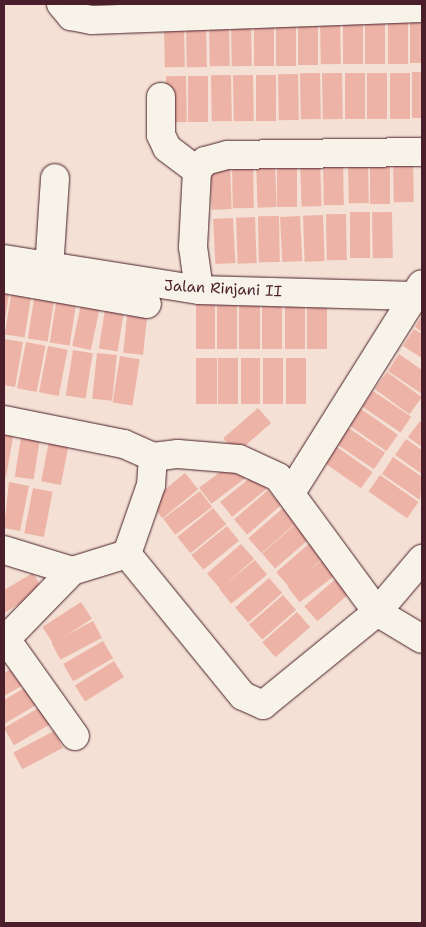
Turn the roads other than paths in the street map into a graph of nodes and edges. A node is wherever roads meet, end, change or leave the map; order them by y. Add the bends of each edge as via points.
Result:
1 (61, 4) edge
2 (422, 8) edge
3 (161, 97) dead end
4 (422, 152) edge
5 (197, 171) junction
6 (55, 178) dead end
7 (4, 260) edge
8 (49, 268) junction
9 (4, 279) edge
10 (199, 290) junction
11 (419, 290) edge
12 (147, 304) dead end
13 (4, 420) edge
14 (152, 457) junction
15 (292, 491) junction
16 (4, 550) edge
17 (127, 554) junction
18 (422, 558) edge
19 (72, 571) junction
20 (377, 612) junction
21 (422, 639) edge
22 (5, 640) edge
23 (75, 736) dead end

1 - 2 street via 71,16 92,20
3 - 5 street via 161,135 167,148
4 - 5 street via 228,155 205,161
5 - 10 street via 193,247
6 - 8 street
7 - 8 street, Jalan Rinjani II
8 - 10 street, Jalan Rinjani II
9 - 12 street
10 - 11 street, Jalan Rinjani II
11 - 15 street
13 - 14 street via 124,444
14 - 15 street via 178,454 239,459 268,470
14 - 17 street via 151,486
15 - 20 street
16 - 19 street
17 - 19 street
17 - 20 street via 255,704 275,699
18 - 20 street
19 - 22 street
20 - 21 street
22 - 23 street

